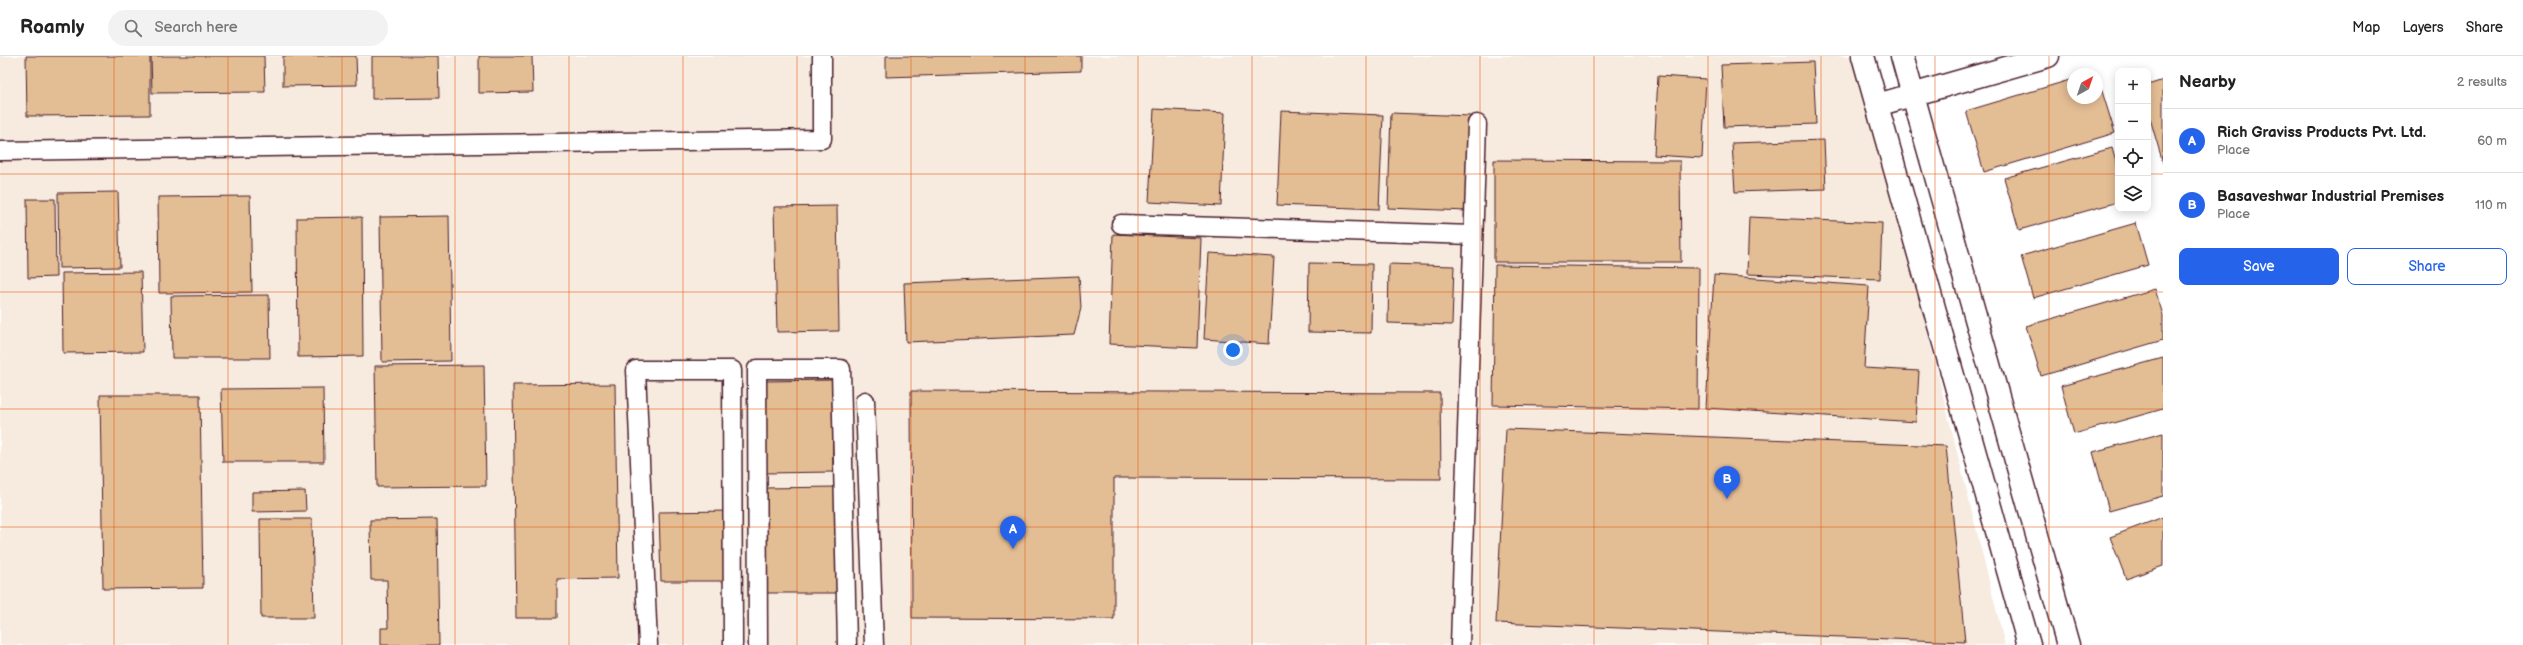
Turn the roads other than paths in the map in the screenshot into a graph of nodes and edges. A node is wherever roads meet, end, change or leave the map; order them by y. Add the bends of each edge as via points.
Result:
1 (822, 56) edge
2 (1864, 56) edge
3 (1902, 56) edge
4 (2048, 56) edge
5 (1913, 95) junction
6 (1877, 105) junction
7 (1477, 124) dead end
8 (0, 151) edge
9 (1121, 224) dead end
10 (1473, 235) junction
11 (865, 401) dead end
12 (648, 645) edge
13 (733, 645) edge
14 (758, 645) edge
15 (847, 645) edge
16 (874, 645) edge
17 (1460, 645) edge
18 (2029, 645) edge
19 (2068, 645) edge

1 - 8 lane via 822,139
2 - 6 main road
3 - 5 main road
4 - 5 main road
5 - 6 main road
5 - 19 main road
6 - 18 main road
7 - 10 lane
9 - 10 lane
10 - 17 lane
11 - 16 lane
12 - 13 lane via 636,370 732,370
14 - 15 lane via 757,369 841,369

